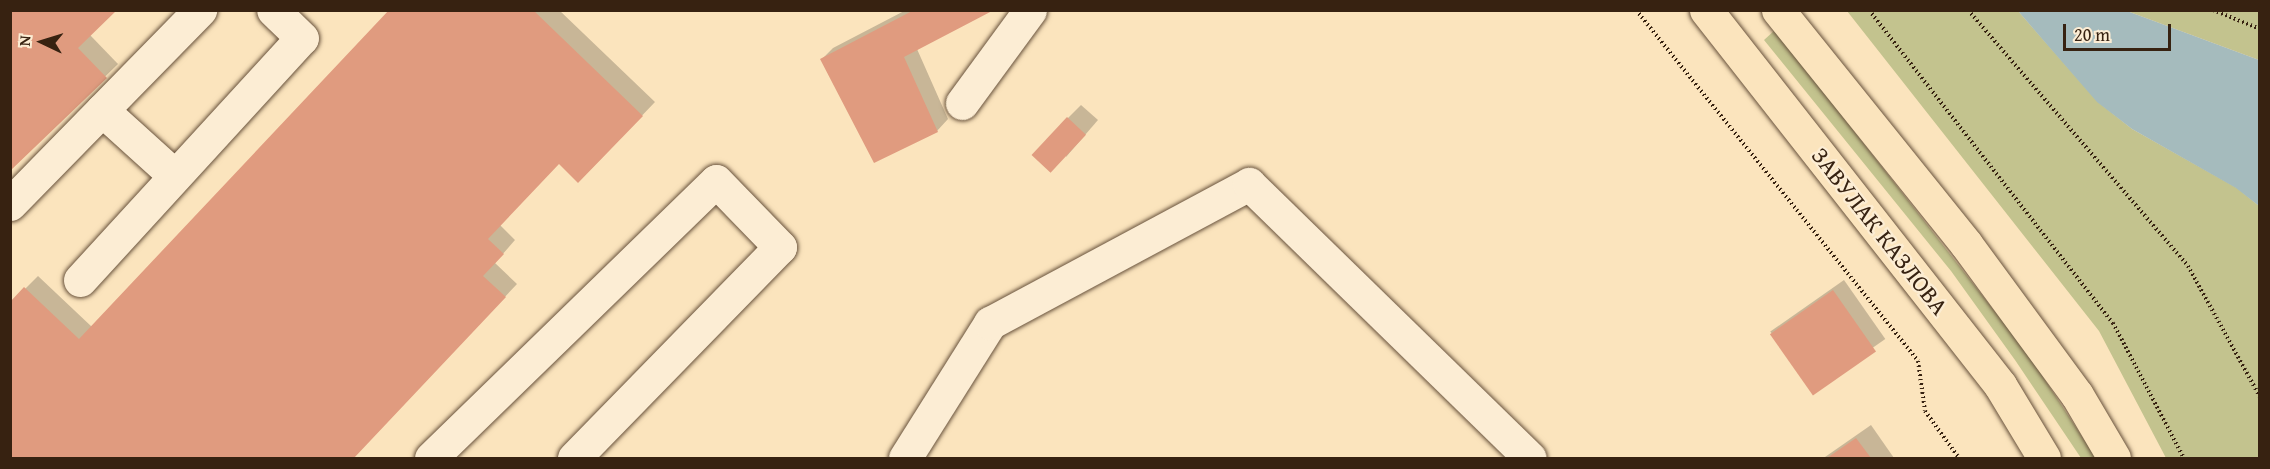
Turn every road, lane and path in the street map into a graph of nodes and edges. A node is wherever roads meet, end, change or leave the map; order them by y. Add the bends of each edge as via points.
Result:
1 (200, 10) edge
2 (273, 10) edge
3 (1030, 10) edge
4 (1636, 10) edge
5 (1778, 10) edge
6 (1869, 10) edge
7 (1968, 10) edge
8 (2213, 10) edge
9 (1724, 17) edge
10 (2259, 29) edge
11 (962, 103) dead end
12 (102, 110) junction
13 (175, 176) junction
14 (10, 204) edge
15 (80, 280) dead end
16 (2259, 397) edge
17 (431, 459) edge
18 (574, 459) edge
19 (905, 459) edge
20 (1530, 459) edge
21 (1959, 459) edge
22 (2043, 459) edge
23 (2114, 459) edge
24 (2184, 459) edge

1 - 12 lane
2 - 13 lane via 302,38
3 - 11 lane
4 - 21 path via 1918,361 1925,411
5 - 23 main road via 1966,244 2077,395
6 - 24 path via 2113,323
7 - 16 path via 2188,266
8 - 10 path
9 - 22 main road, ЗАВУЛАК КАЗЛОВА via 2000,385
12 - 13 lane
12 - 14 lane
13 - 15 lane
17 - 18 lane via 716,181 780,247
19 - 20 lane via 990,323 1249,184

